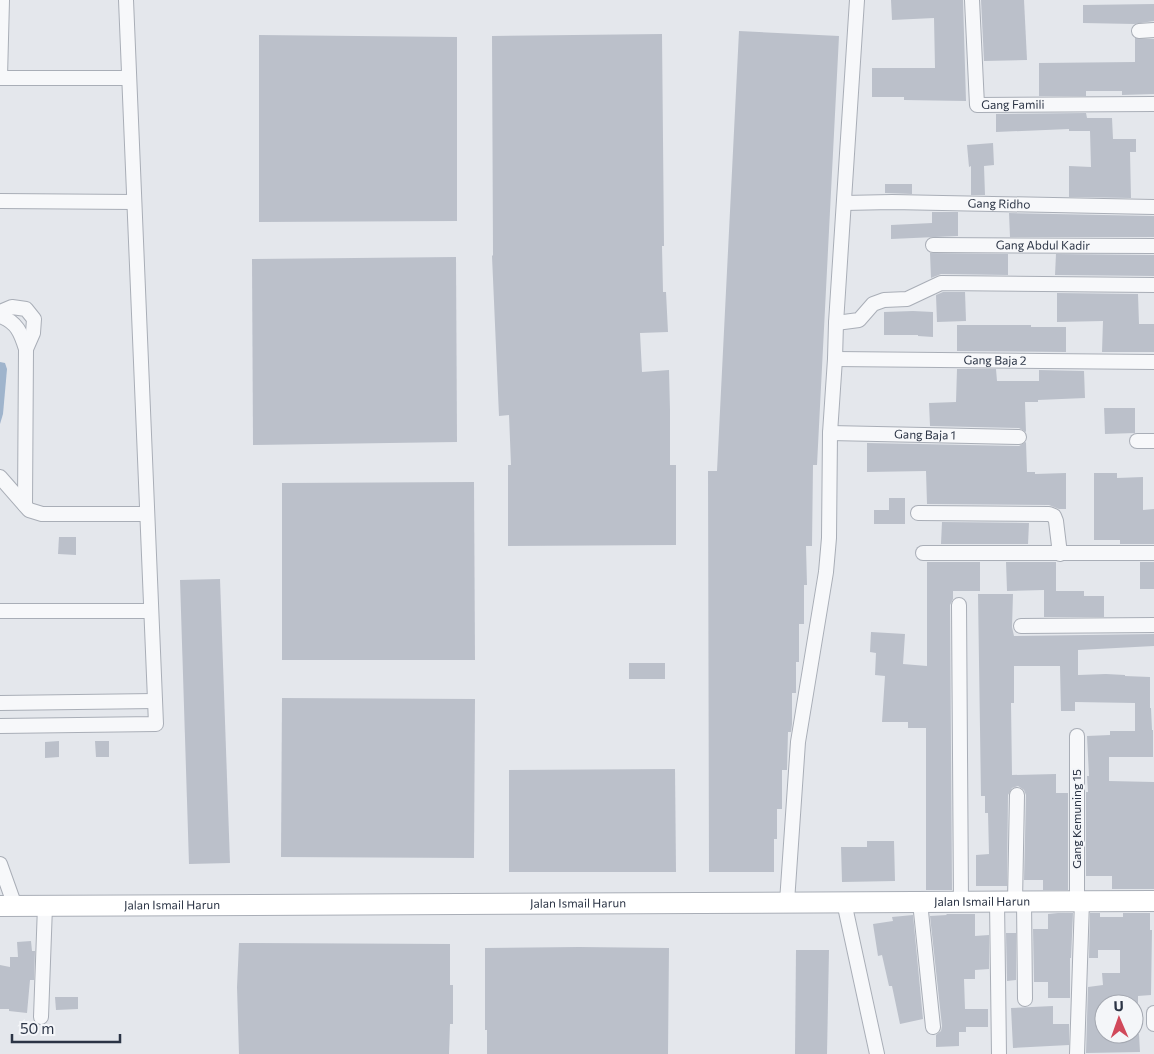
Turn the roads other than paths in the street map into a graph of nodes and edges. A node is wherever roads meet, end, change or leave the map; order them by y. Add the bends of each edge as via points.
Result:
1 (2, 0) edge
2 (126, 0) edge
3 (857, 0) edge
4 (972, 0) edge
5 (1154, 30) edge
6 (1139, 31) dead end
7 (0, 77) edge
8 (129, 78) junction
9 (1154, 104) edge
10 (0, 201) edge
11 (134, 202) junction
12 (844, 203) junction
13 (1154, 207) edge
14 (932, 245) dead end
15 (1154, 246) edge
16 (1154, 285) edge
17 (0, 312) edge
18 (0, 316) edge
19 (848, 321) junction
20 (26, 349) junction
21 (835, 359) junction
22 (1154, 362) edge
23 (830, 433) junction
24 (1020, 437) dead end
25 (1137, 441) dead end
26 (1154, 441) edge
27 (0, 477) edge
28 (25, 505) junction
29 (918, 513) dead end
30 (148, 514) junction
31 (923, 553) dead end
32 (1154, 553) edge
33 (1060, 554) junction
34 (959, 605) dead end
35 (0, 611) edge
36 (151, 611) junction
37 (1154, 625) edge
38 (1021, 626) dead end
39 (155, 701) junction
40 (0, 703) edge
41 (0, 726) edge
42 (1077, 736) dead end
43 (1017, 795) dead end
44 (0, 864) edge
45 (1012, 901) junction
46 (1079, 901) junction
47 (1154, 901) edge
48 (787, 902) junction
49 (844, 902) junction
50 (920, 902) junction
51 (961, 902) junction
52 (7, 906) edge
53 (45, 906) junction
54 (1025, 999) dead end
55 (1154, 1014) edge
56 (41, 1017) dead end
57 (1154, 1024) edge
58 (933, 1027) dead end
59 (876, 1054) edge
60 (999, 1054) edge
61 (1077, 1054) edge

1 - 7 street
2 - 8 street
3 - 12 street
4 - 9 street, Gang Famili via 977,105
5 - 6 street
7 - 8 street
8 - 11 street
10 - 11 street
11 - 30 street
12 - 13 street, Gang Ridho
12 - 19 street
14 - 15 street, Gang Abdul Kadir
16 - 19 street via 941,282 907,299 873,304
17 - 20 street via 12,307 26,308 34,320
18 - 20 street via 10,320 21,332
19 - 21 street
20 - 28 street
21 - 22 street, Gang Baja 2
21 - 23 street
23 - 24 street, Gang Baja 1
23 - 48 street via 826,572 798,742
25 - 26 street
27 - 28 street
28 - 30 street via 29,510 42,514
29 - 33 street via 1049,514 1056,521
30 - 36 street
31 - 33 street
32 - 33 street
34 - 51 street
35 - 36 street
36 - 39 street
37 - 38 street
39 - 40 street
39 - 41 street via 156,724
42 - 46 street, Gang Kemuning 15
43 - 45 street
44 - 52 street
45 - 46 street, Jalan Ismail Harun
45 - 51 street, Jalan Ismail Harun
45 - 54 street
45 - 60 street
46 - 47 street, Jalan Ismail Harun
46 - 61 street, Gang Kemuning 15
48 - 49 street, Jalan Ismail Harun
48 - 53 street, Jalan Ismail Harun
49 - 50 street, Jalan Ismail Harun
49 - 59 street
50 - 51 street, Jalan Ismail Harun
50 - 58 street
52 - 53 street, Jalan Ismail Harun
53 - 56 street
55 - 57 street

